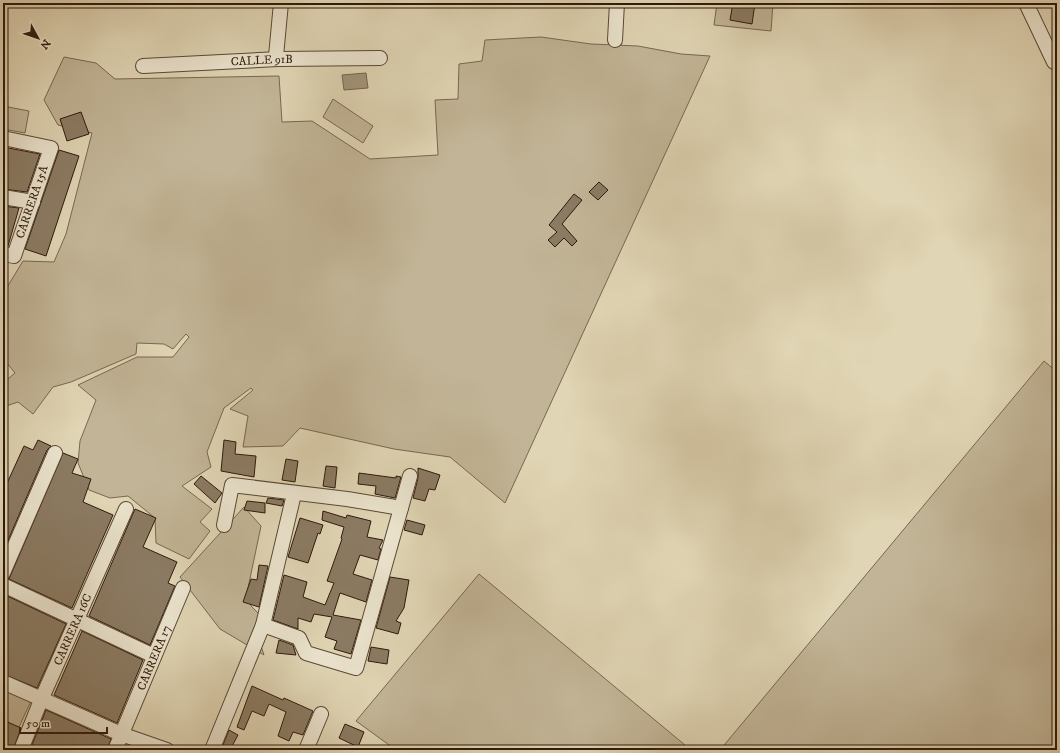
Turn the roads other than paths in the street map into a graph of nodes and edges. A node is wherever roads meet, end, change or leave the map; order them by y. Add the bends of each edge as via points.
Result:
1 (281, 3) edge
2 (617, 3) edge
3 (1026, 3) edge
4 (615, 40) dead end
5 (380, 58) dead end
6 (278, 59) junction
7 (1054, 62) dead end
8 (144, 66) dead end
9 (3, 138) edge
10 (3, 197) edge
11 (33, 202) junction
12 (8, 255) edge
13 (55, 453) dead end
14 (410, 476) dead end
15 (294, 494) junction
16 (401, 508) junction
17 (126, 510) dead end
18 (224, 525) dead end
19 (3, 573) edge
20 (3, 585) edge
21 (182, 588) dead end
22 (77, 620) junction
23 (263, 625) junction
24 (154, 656) junction
25 (3, 682) edge
26 (41, 700) junction
27 (321, 714) dead end
28 (121, 734) junction
29 (21, 750) edge
30 (114, 750) edge
31 (167, 750) edge
32 (212, 750) edge
33 (306, 750) edge

1 - 6 street via 276,56
2 - 4 street
3 - 7 street
5 - 6 street, CALLE 91B
6 - 8 street, CALLE 91B
9 - 11 street, CARRERA 15A via 50,148
10 - 11 street
11 - 12 street, CARRERA 15A
13 - 19 street
14 - 16 street
15 - 16 street
15 - 18 street via 232,485
15 - 23 street
16 - 23 street via 356,668 306,652 299,638
17 - 22 street, CARRERA 16C
20 - 22 street
21 - 24 street, CARRERA 17
22 - 24 street
22 - 26 street, CARRERA 16C
23 - 32 street
24 - 28 street, CARRERA 17
25 - 26 street
26 - 28 street
26 - 29 street, CARRERA 16C
27 - 33 street
28 - 30 street, CARRERA 17
28 - 31 street

